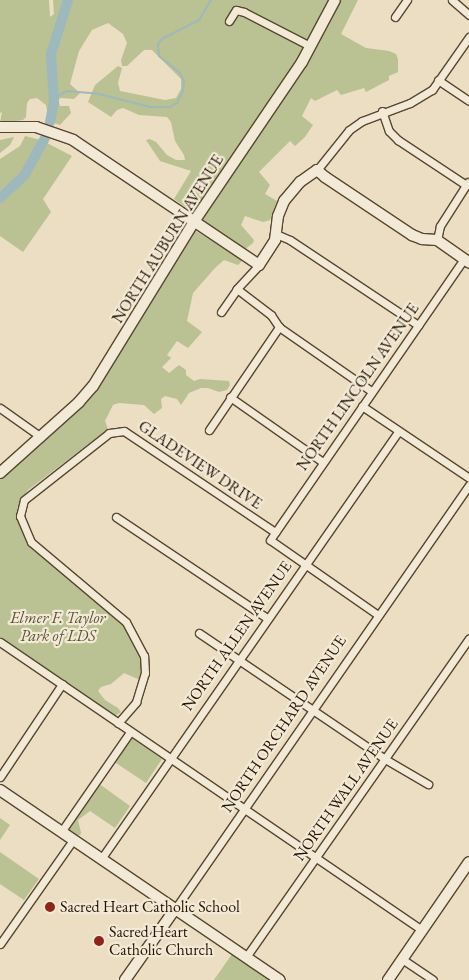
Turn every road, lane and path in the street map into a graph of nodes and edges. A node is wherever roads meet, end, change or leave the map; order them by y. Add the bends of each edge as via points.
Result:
1 (335, 0) edge
2 (407, 0) edge
3 (452, 0) edge
4 (469, 16) edge
5 (395, 17) dead end
6 (229, 21) dead end
7 (469, 37) edge
8 (310, 46) junction
9 (438, 80) junction
10 (469, 101) edge
11 (382, 111) junction
12 (0, 127) edge
13 (317, 170) junction
14 (468, 183) edge
15 (195, 220) junction
16 (276, 234) junction
17 (437, 240) junction
18 (467, 260) edge
19 (259, 266) junction
20 (237, 289) junction
21 (221, 312) dead end
22 (418, 324) junction
23 (279, 327) junction
24 (371, 391) junction
25 (230, 397) junction
26 (362, 406) junction
27 (0, 408) edge
28 (209, 430) dead end
29 (398, 432) junction
30 (41, 437) junction
31 (323, 462) junction
32 (0, 473) edge
33 (469, 478) edge
34 (469, 485) edge
35 (116, 517) dead end
36 (275, 532) junction
37 (304, 565) junction
38 (378, 615) junction
39 (267, 618) junction
40 (199, 633) dead end
41 (469, 638) edge
42 (0, 642) edge
43 (238, 659) junction
44 (62, 684) junction
45 (312, 709) junction
46 (118, 723) junction
47 (130, 732) junction
48 (169, 758) junction
49 (385, 759) junction
50 (0, 777) edge
51 (428, 784) dead end
52 (0, 790) edge
53 (244, 809) junction
54 (61, 832) junction
55 (73, 840) junction
56 (101, 858) junction
57 (316, 858) junction
58 (469, 862) edge
59 (175, 909) junction
60 (422, 930) junction
61 (0, 944) edge
62 (246, 957) junction
63 (402, 959) junction
64 (125, 980) edge
65 (280, 980) edge
66 (388, 980) edge
67 (433, 980) edge

1 - 8 main road, NORTH AUBURN AVENUE
2 - 5 street
3 - 4 street
6 - 8 street via 236,10 244,12
7 - 9 street
8 - 15 main road, NORTH AUBURN AVENUE
9 - 10 street
9 - 11 street via 432,90 421,98
11 - 13 street via 349,130
11 - 14 street via 389,131 398,140
12 - 15 main road via 36,127 73,140
13 - 16 main road via 300,182 284,201
13 - 17 main road via 412,235
14 - 17 street via 440,226
15 - 19 main road
15 - 30 main road, NORTH AUBURN AVENUE via 93,386
16 - 19 main road via 273,245
16 - 22 street
17 - 18 main road
18 - 22 street, NORTH LINCOLN AVENUE
19 - 20 street
20 - 21 street
20 - 23 street via 271,315
22 - 24 street, NORTH LINCOLN AVENUE
23 - 24 street
23 - 25 street
24 - 26 street, NORTH LINCOLN AVENUE
25 - 28 street
25 - 31 street
26 - 29 street
26 - 31 street, NORTH LINCOLN AVENUE
27 - 30 street
29 - 33 street
29 - 37 street, NORTH ALLEN AVENUE
30 - 32 main road, NORTH AUBURN AVENUE
31 - 36 street, NORTH LINCOLN AVENUE
34 - 38 street, NORTH ORCHARD AVENUE
35 - 39 street
36 - 37 street via 270,540
36 - 46 street, GLADEVIEW DRIVE via 134,436 119,430 109,433 24,500 20,516 31,542 126,622 144,656 145,673 136,702
37 - 38 street
37 - 39 street, NORTH ALLEN AVENUE
38 - 45 street, NORTH ORCHARD AVENUE
39 - 43 street, NORTH ALLEN AVENUE
40 - 43 street
41 - 49 street, NORTH WALL AVENUE
42 - 44 street
43 - 45 street
43 - 48 street, NORTH ALLEN AVENUE
44 - 46 street
44 - 50 street
45 - 49 street
45 - 53 street, NORTH ORCHARD AVENUE
46 - 47 street
47 - 48 street
47 - 54 street
48 - 53 street
48 - 56 street, NORTH ALLEN AVENUE
49 - 51 street
49 - 57 street, NORTH WALL AVENUE
52 - 54 main road
53 - 57 street
53 - 59 street, NORTH ORCHARD AVENUE
54 - 55 main road
55 - 56 main road
55 - 61 street
56 - 59 main road
57 - 60 street
57 - 62 street, NORTH WALL AVENUE
58 - 60 main road
59 - 62 main road
59 - 64 main road, NORTH ORCHARD AVENUE
60 - 63 main road
62 - 65 main road
63 - 66 main road
63 - 67 street

